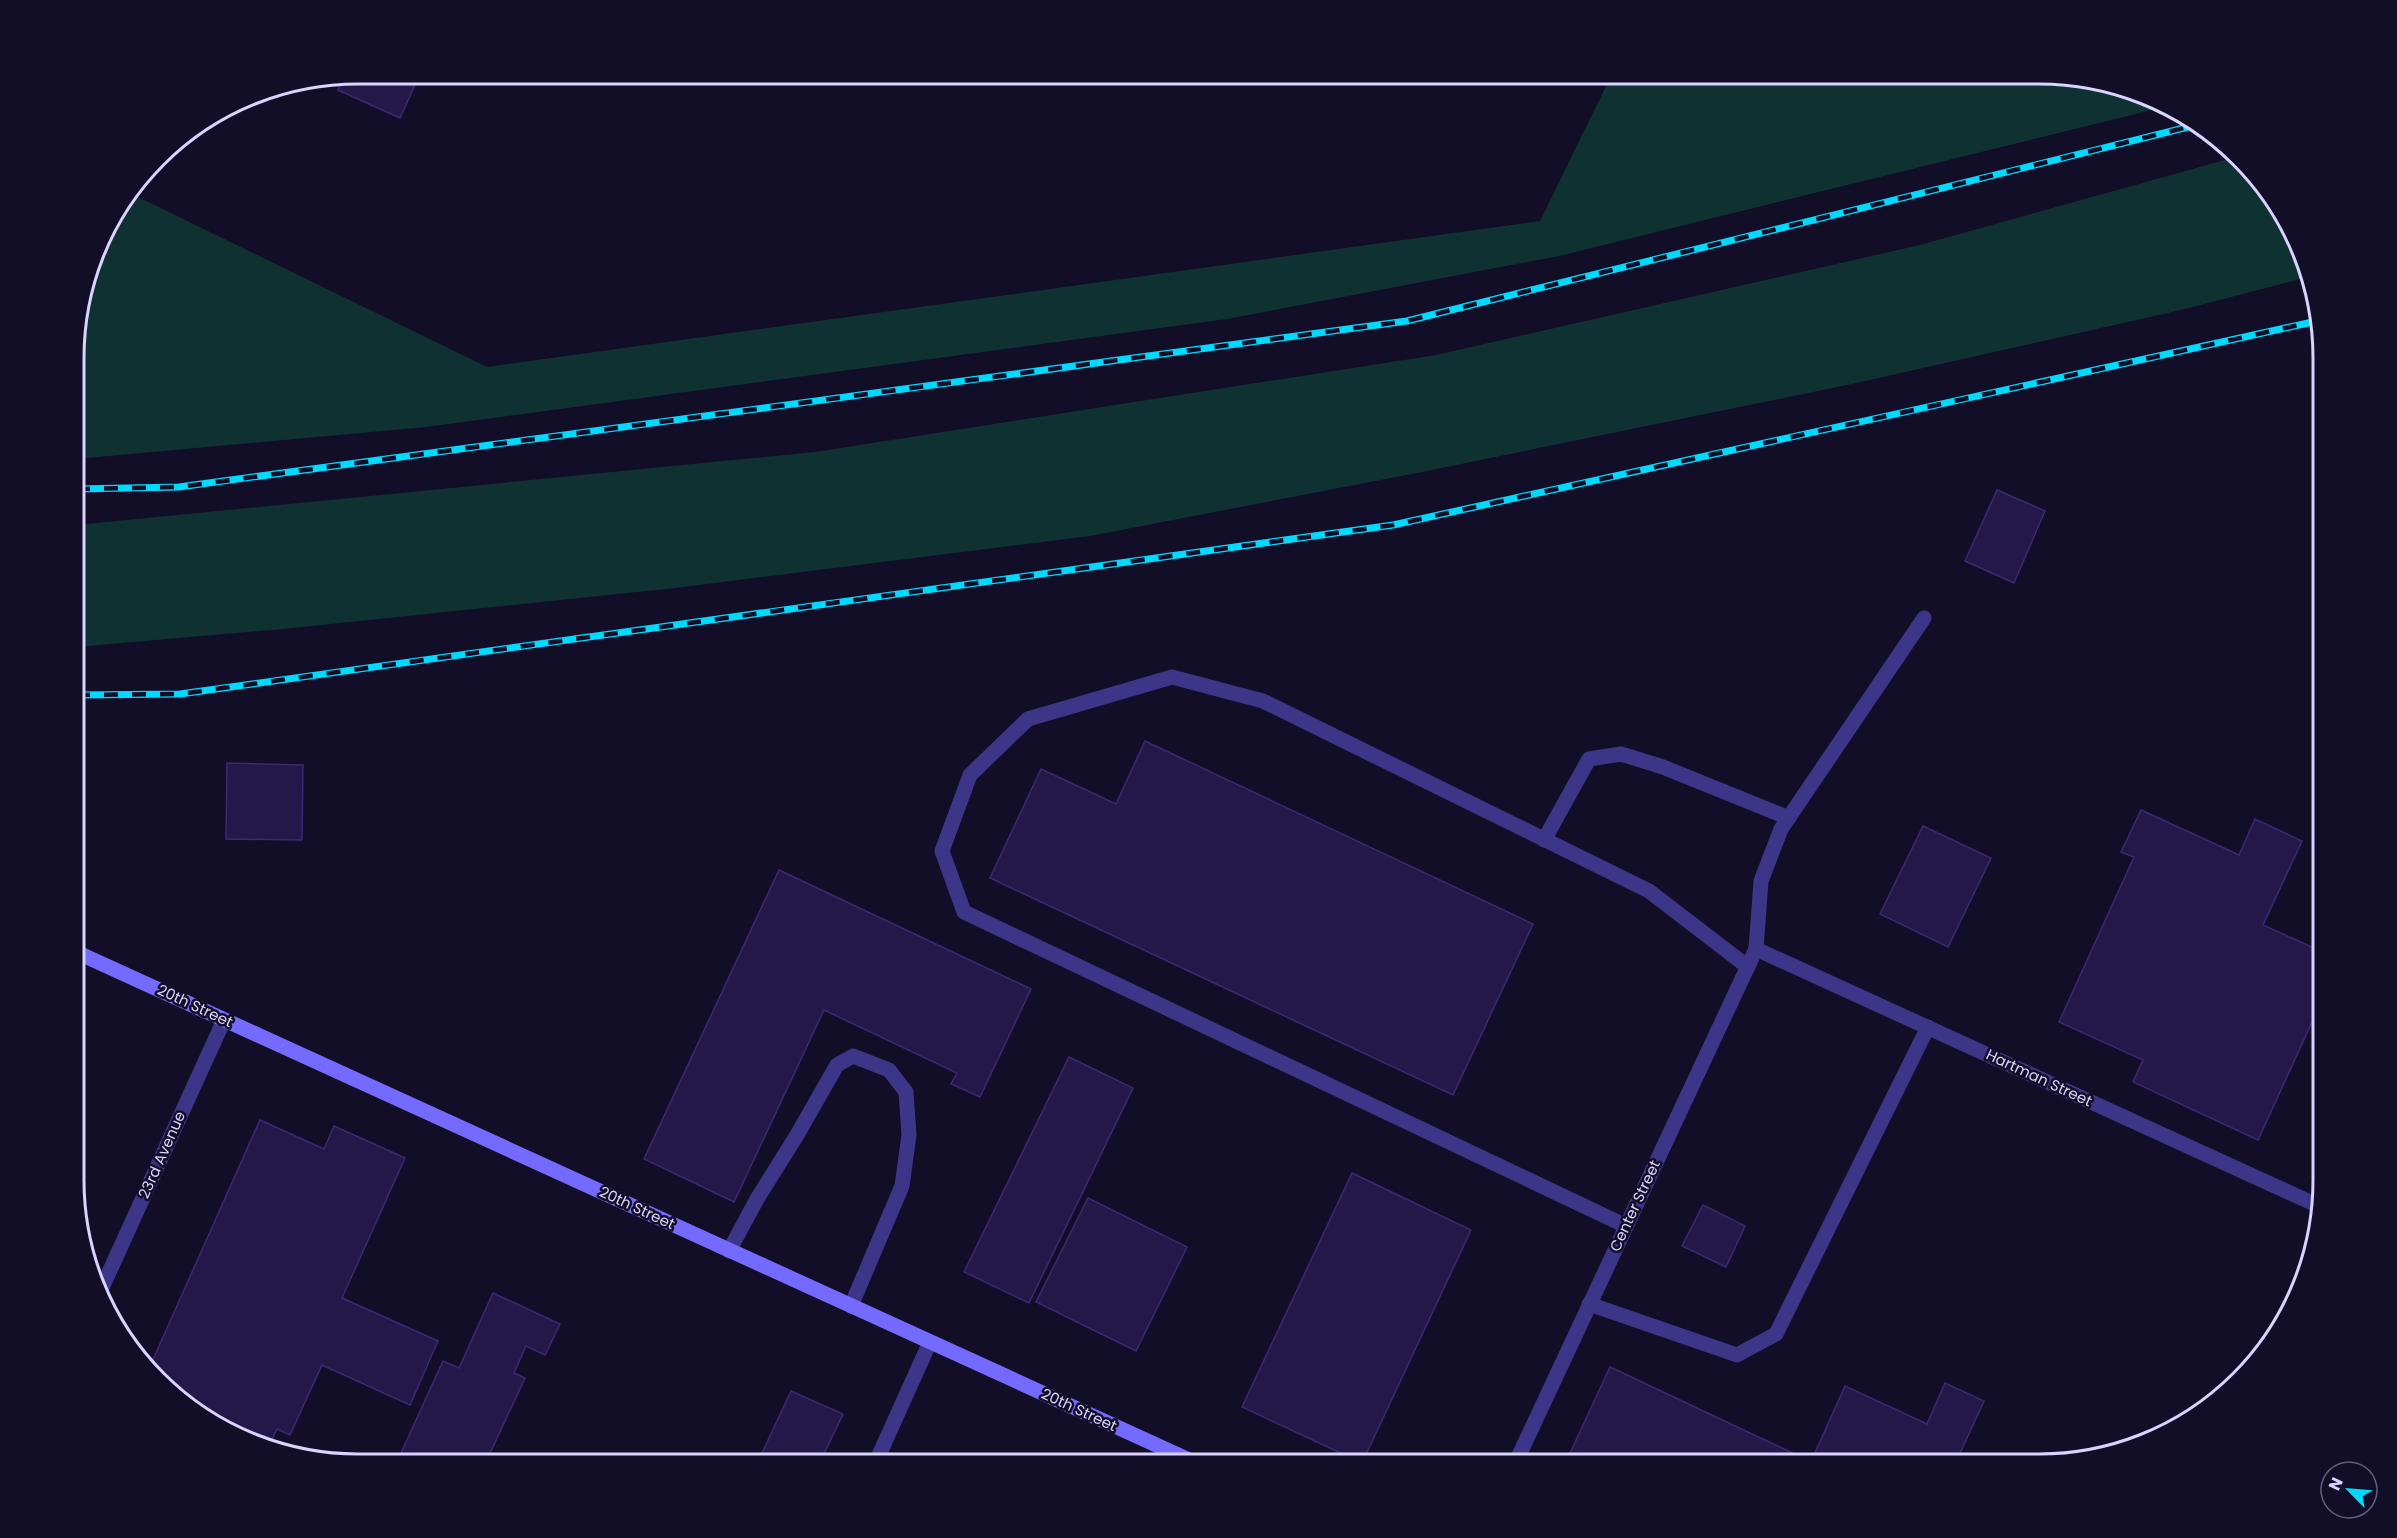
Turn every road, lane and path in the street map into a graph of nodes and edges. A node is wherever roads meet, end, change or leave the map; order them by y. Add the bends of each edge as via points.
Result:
1 (1924, 618) dead end
2 (1789, 818) junction
3 (1545, 840) junction
4 (1756, 949) junction
5 (84, 956) edge
6 (1748, 967) junction
7 (224, 1020) junction
8 (1929, 1027) junction
9 (2312, 1203) edge
10 (1626, 1226) junction
11 (729, 1251) junction
12 (104, 1283) edge
13 (1589, 1304) junction
14 (852, 1306) junction
15 (930, 1342) junction
16 (879, 1454) edge
17 (1176, 1454) edge
18 (1520, 1454) edge

1 - 2 street, Center Street
2 - 3 street via 1621,754 1588,759
2 - 4 street, Center Street via 1761,881
3 - 6 street via 1649,891
3 - 10 street via 1263,701 1172,677 1028,719 970,775 942,851 964,912
4 - 6 street, Center Street
4 - 8 street, Hartman Street
5 - 7 street, 20th Street
6 - 10 street, Center Street
7 - 11 street, 20th Street
7 - 12 street, 23rd Avenue
8 - 9 street, Hartman Street
8 - 13 street via 1776,1334 1737,1355
10 - 13 street, Center Street
11 - 14 street, 20th Street
11 - 14 street via 837,1065 853,1056 889,1070 906,1092 909,1135 902,1186
13 - 18 street, Center Street
14 - 15 street, 20th Street
15 - 16 street
15 - 17 street, 20th Street

